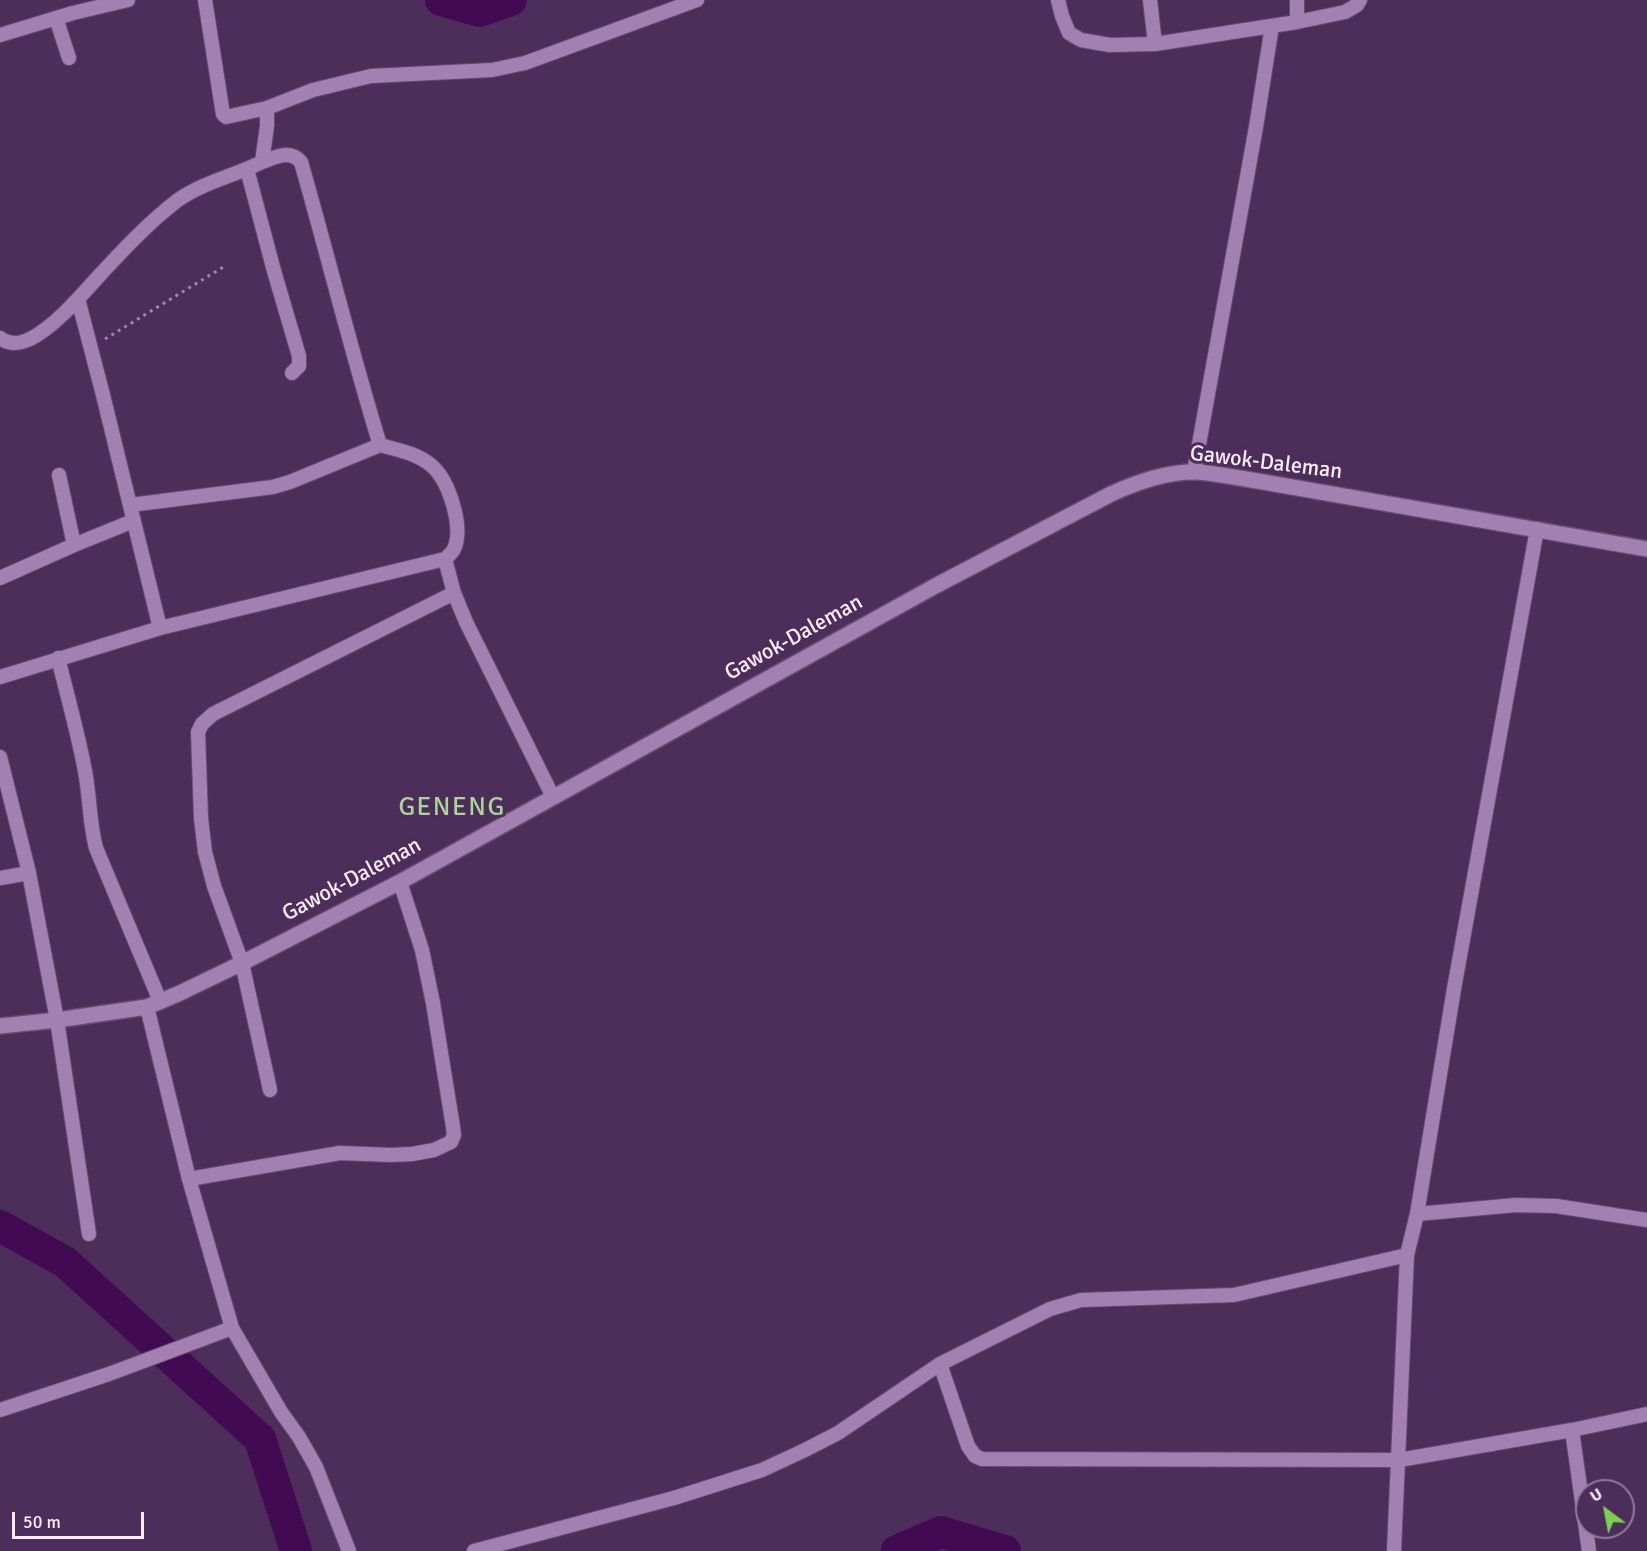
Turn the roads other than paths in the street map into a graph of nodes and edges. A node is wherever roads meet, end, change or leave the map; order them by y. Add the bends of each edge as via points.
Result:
1 (128, 0) edge
2 (205, 0) edge
3 (697, 0) edge
4 (1058, 0) edge
5 (1150, 0) edge
6 (1298, 0) edge
7 (1360, 0) edge
8 (56, 18) junction
9 (1297, 22) junction
10 (1272, 31) junction
11 (0, 35) edge
12 (1155, 44) junction
13 (69, 58) dead end
14 (267, 116) junction
15 (262, 162) junction
16 (247, 169) junction
17 (78, 299) junction
18 (0, 338) edge
19 (292, 373) dead end
20 (380, 445) junction
21 (1194, 472) junction
22 (59, 475) dead end
23 (130, 505) junction
24 (133, 521) junction
25 (1537, 529) junction
26 (74, 544) junction
27 (1647, 549) edge
28 (445, 559) junction
29 (0, 578) edge
30 (454, 593) junction
31 (160, 627) junction
32 (58, 658) junction
33 (0, 677) edge
34 (0, 757) edge
35 (553, 797) junction
36 (29, 873) junction
37 (0, 878) edge
38 (400, 882) junction
39 (242, 963) junction
40 (153, 1004) junction
41 (57, 1020) junction
42 (0, 1026) edge
43 (270, 1090) dead end
44 (189, 1179) junction
45 (1416, 1214) junction
46 (1647, 1220) edge
47 (89, 1234) dead end
48 (1407, 1255) junction
49 (232, 1328) junction
50 (940, 1364) junction
51 (0, 1410) edge
52 (1647, 1414) edge
53 (1572, 1430) junction
54 (1399, 1460) junction
55 (349, 1551) edge
56 (474, 1551) edge
57 (1394, 1551) edge
58 (1589, 1551) edge

1 - 8 street
2 - 14 street via 223,114
3 - 14 street via 525,63 492,70 371,76 313,90
4 - 12 street via 1069,33 1081,40 1110,45
5 - 12 street
6 - 9 street
7 - 9 street via 1345,12
8 - 11 street
8 - 13 street
9 - 10 street
10 - 12 street
10 - 21 street
14 - 15 street
15 - 16 street
15 - 20 street via 290,154 301,162
16 - 17 street via 195,189 178,201 140,234
16 - 19 street via 299,356 299,366
17 - 18 street via 30,339 14,344
17 - 23 street
20 - 23 street via 273,487
20 - 28 street via 417,455 442,476 457,519 454,550
21 - 25 street, Gawok-Daleman
21 - 35 street, Gawok-Daleman via 1130,485 916,596
22 - 26 street
23 - 24 street
24 - 26 street
24 - 31 street
25 - 27 street, Gawok-Daleman
25 - 45 street
26 - 29 street
28 - 30 street
28 - 31 street
30 - 35 street
30 - 39 street via 213,714 202,724 197,741 205,852
31 - 32 street
32 - 33 street
32 - 40 street via 84,764 96,849
34 - 36 street
35 - 38 street, Gawok-Daleman
36 - 37 street
36 - 41 street
38 - 39 street, Gawok-Daleman
38 - 44 street via 422,950 433,1002 453,1127 451,1142 412,1154 340,1153
39 - 40 street, Gawok-Daleman
39 - 43 street
40 - 41 street, Gawok-Daleman
40 - 44 street
41 - 42 street, Gawok-Daleman
41 - 47 street
44 - 49 street
45 - 46 street via 1516,1205 1557,1206
45 - 48 street
48 - 50 street via 1234,1296 1068,1302
48 - 54 street
49 - 51 street
49 - 55 street via 316,1467
50 - 54 street via 968,1446 982,1459
50 - 56 street via 838,1433 762,1470 674,1498
52 - 53 street
53 - 54 street
53 - 58 street
54 - 57 street

